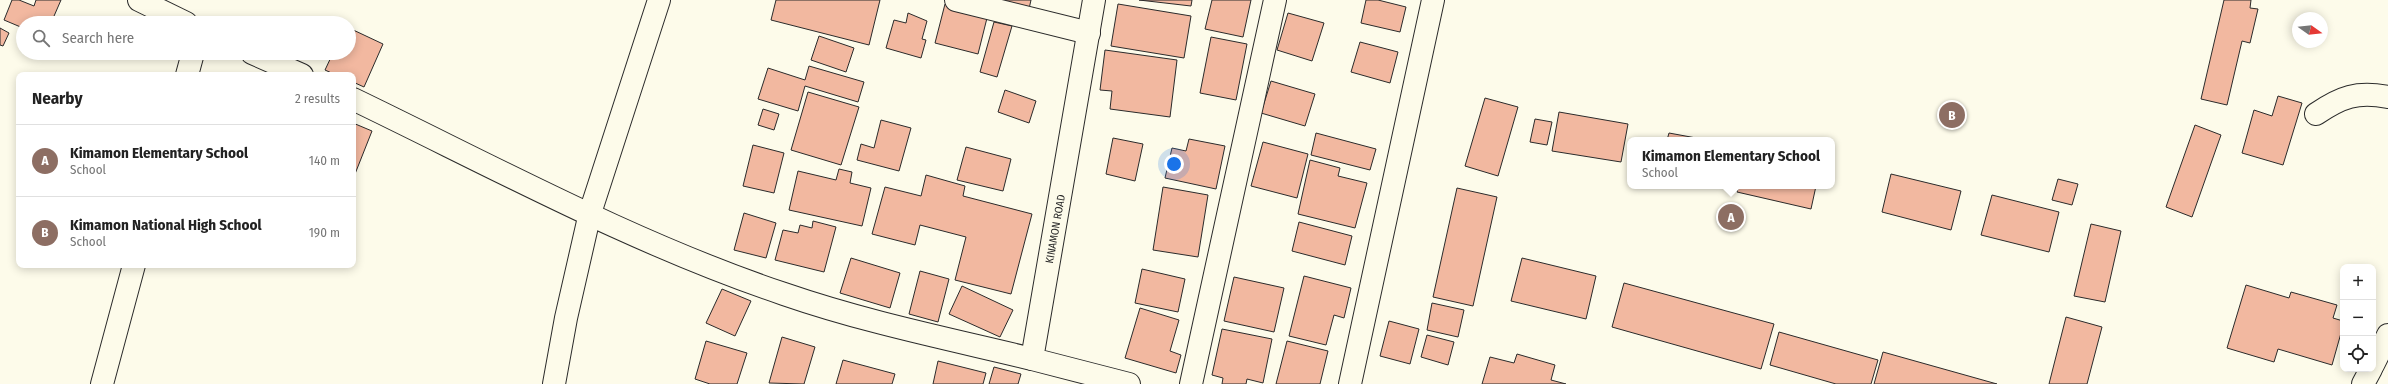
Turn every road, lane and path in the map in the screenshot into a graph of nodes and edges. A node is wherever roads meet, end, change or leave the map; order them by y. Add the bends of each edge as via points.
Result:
1 (139, 0) edge
2 (659, 0) edge
3 (956, 0) edge
4 (1094, 0) edge
5 (1275, 0) edge
6 (1433, 0) edge
7 (172, 16) edge
8 (1089, 33) junction
9 (191, 60) edge
10 (268, 60) edge
11 (188, 72) edge
12 (295, 72) edge
13 (2388, 97) edge
14 (356, 100) edge
15 (2316, 114) dead end
16 (590, 213) junction
17 (133, 268) edge
18 (2388, 335) edge
19 (1032, 359) junction
20 (2376, 359) edge
21 (2369, 372) edge
22 (102, 384) edge
23 (554, 384) edge
24 (1129, 384) edge
25 (1192, 384) edge
26 (1350, 384) edge
27 (2363, 384) edge

1 - 7 street
2 - 16 street
3 - 8 street
4 - 8 street, KINAMON ROAD
5 - 25 street
6 - 26 street
8 - 19 street, KINAMON ROAD
9 - 11 street
10 - 12 street
13 - 15 street via 2358,94 2338,99
14 - 16 street
16 - 19 street via 660,245 782,294 839,312
16 - 23 street
17 - 22 street
18 - 20 street
19 - 24 street
21 - 27 street

